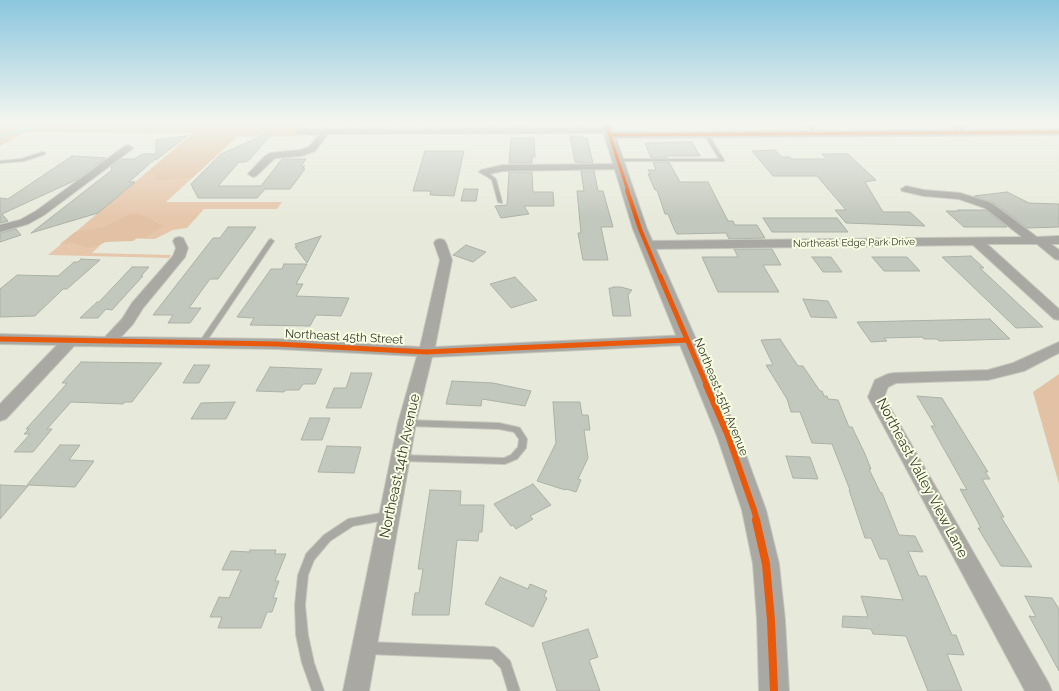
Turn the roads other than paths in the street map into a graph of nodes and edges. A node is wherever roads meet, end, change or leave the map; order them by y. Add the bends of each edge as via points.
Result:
1 (43, 153) dead end
2 (121, 153) edge
3 (297, 153) edge
4 (616, 153) edge
5 (718, 153) edge
6 (0, 162) edge
7 (619, 164) junction
8 (484, 172) joint
9 (254, 174) dead end
10 (906, 189) dead end
11 (500, 202) dead end
12 (0, 229) edge
13 (1037, 240) junction
14 (1059, 240) edge
15 (179, 241) dead end
16 (271, 241) dead end
17 (977, 242) junction
18 (440, 244) dead end
19 (648, 244) junction
20 (1059, 256) edge
21 (1059, 316) edge
22 (0, 339) edge
23 (687, 340) junction
24 (70, 341) junction
25 (109, 342) junction
26 (202, 343) junction
27 (1059, 347) edge
28 (426, 352) junction
29 (0, 415) edge
30 (407, 423) junction
31 (400, 458) junction
32 (389, 516) junction
33 (364, 648) junction
34 (318, 691) edge
35 (356, 691) edge
36 (514, 691) edge
37 (774, 691) edge
38 (1039, 691) edge

1 - 6 lane via 22,160
2 - 12 street via 40,212 24,222
3 - 9 street via 272,155
4 - 7 street, Northeast 15th Avenue
5 - 7 lane via 722,160
7 - 8 street via 503,168
7 - 19 street, Northeast 15th Avenue via 640,229
8 - 11 lane via 494,179
10 - 13 street via 924,194 960,196 982,203
13 - 14 street, Northeast Edge Park Drive
13 - 17 street, Northeast Edge Park Drive
13 - 20 street
15 - 25 street via 182,248 179,257
16 - 26 lane
17 - 19 street, Northeast Edge Park Drive
17 - 21 street
18 - 28 street, Northeast 14th Avenue via 446,260
19 - 23 street, Northeast 15th Avenue
22 - 24 street, Northeast 45th Street
23 - 28 street, Northeast 45th Street
23 - 37 street, Northeast 15th Avenue via 728,436 754,510 766,564 772,620
24 - 25 street, Northeast 45th Street
24 - 29 street
25 - 26 street, Northeast 45th Street
26 - 28 street, Northeast 45th Street via 277,344
27 - 38 street, Northeast Valley View Lane via 1018,367 988,375 894,378 881,384 876,397
28 - 30 street, Northeast 14th Avenue
30 - 31 street, Northeast 14th Avenue
30 - 31 lane via 499,426 517,430 523,440 522,448 514,457 505,461
31 - 32 street, Northeast 14th Avenue
32 - 33 street, Northeast 14th Avenue
32 - 34 lane via 351,522 327,538 310,557 303,575 300,605 302,635
33 - 35 street, Northeast 14th Avenue
33 - 36 lane via 494,653 506,665

